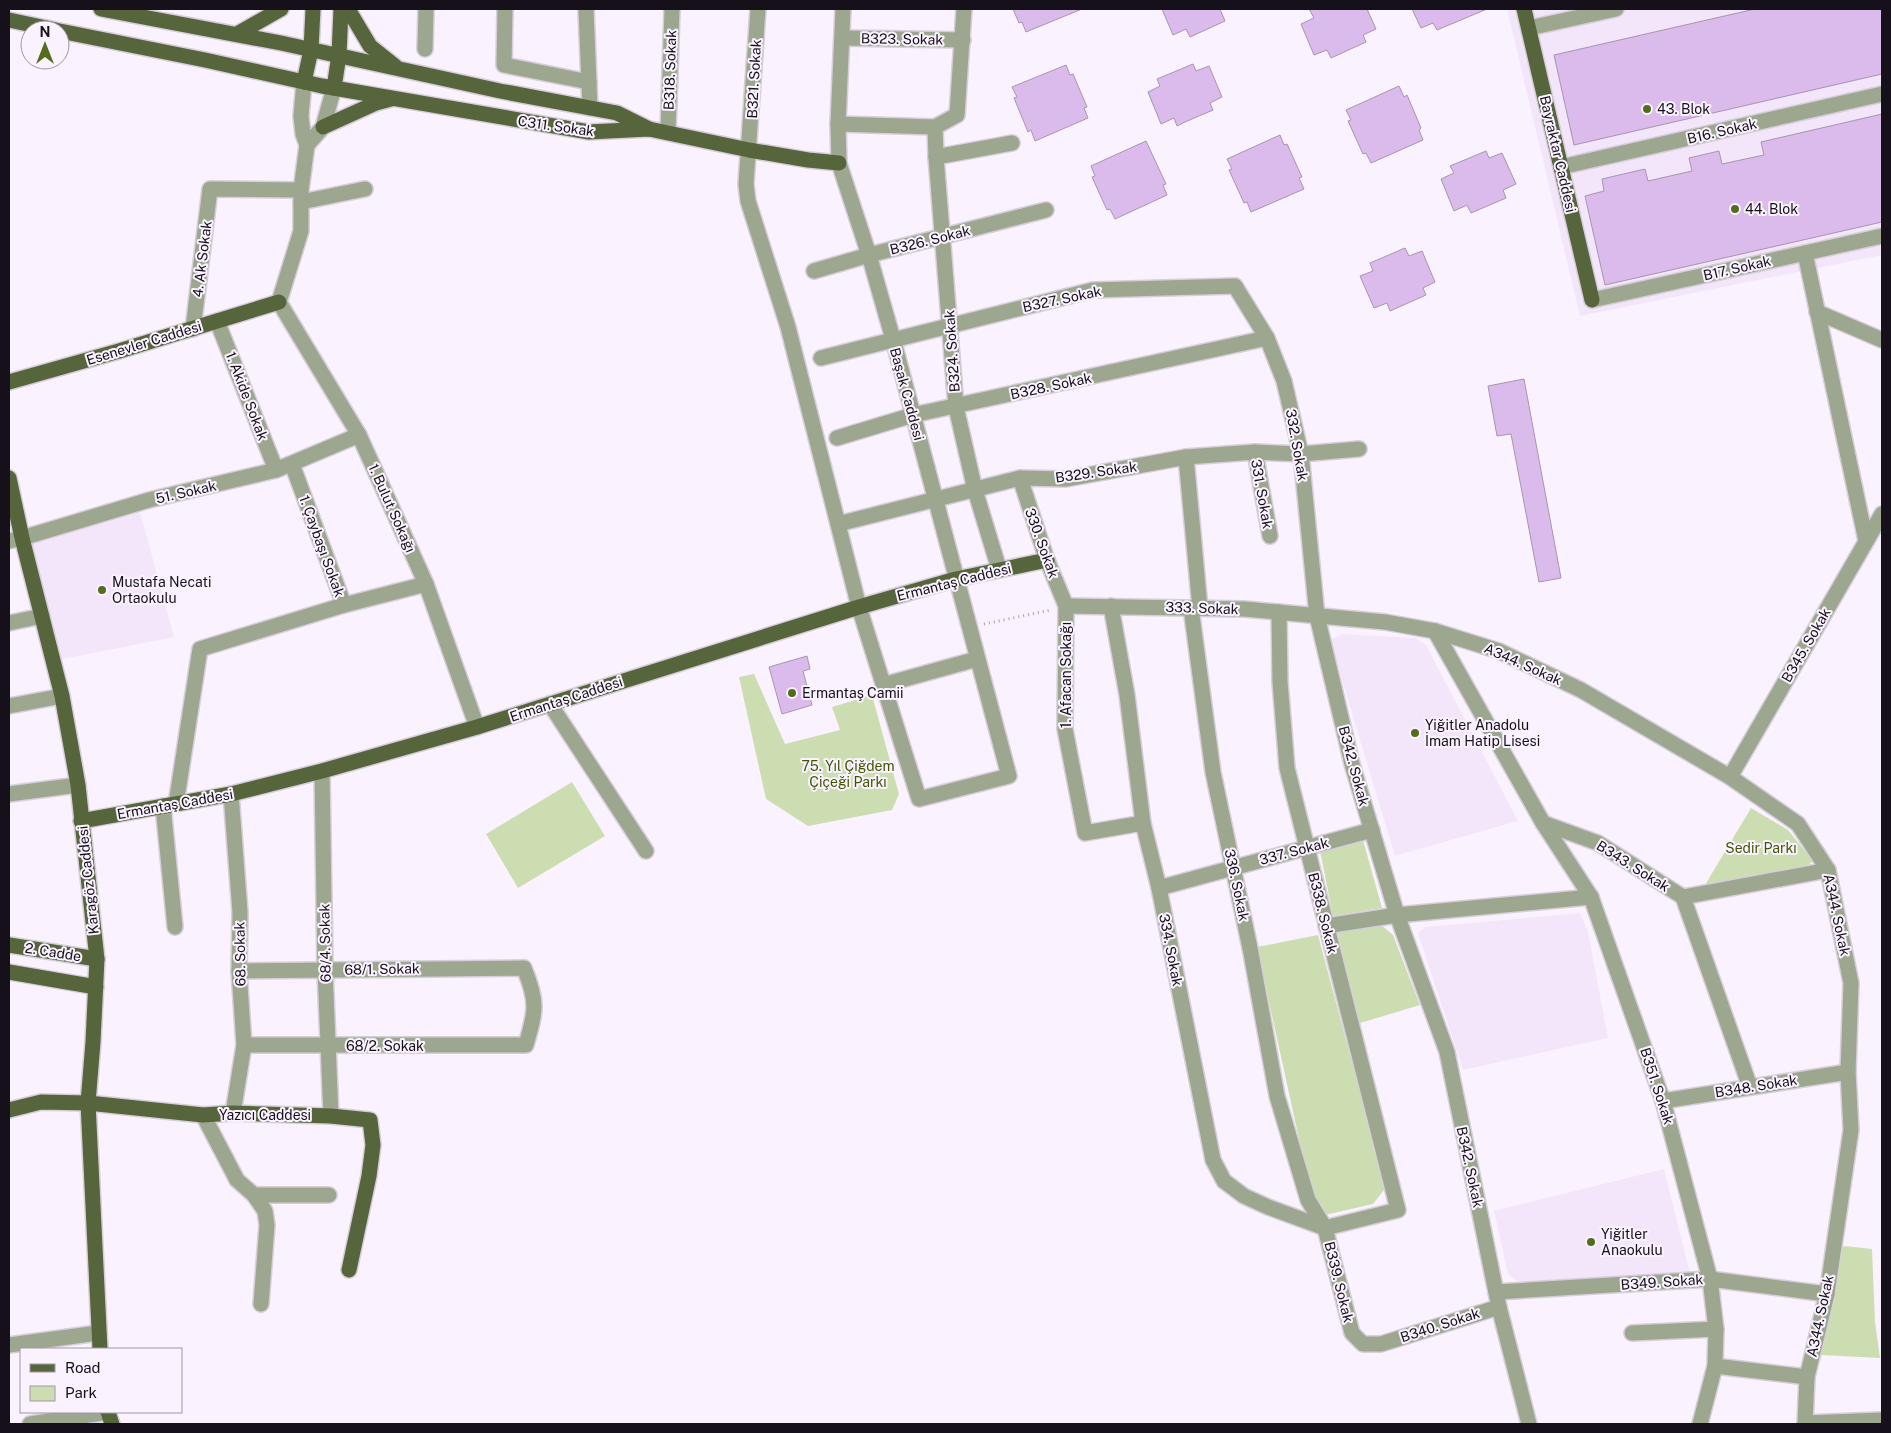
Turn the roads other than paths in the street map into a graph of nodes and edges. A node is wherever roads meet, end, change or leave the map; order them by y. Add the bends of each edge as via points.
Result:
1 (101, 9) edge
2 (280, 9) edge
3 (314, 9) edge
4 (341, 9) edge
5 (348, 9) edge
6 (426, 9) edge
7 (505, 9) edge
8 (586, 9) edge
9 (672, 9) edge
10 (758, 9) edge
11 (843, 9) edge
12 (964, 9) edge
13 (1524, 9) edge
14 (1616, 9) edge
15 (1529, 28) junction
16 (70, 33) edge
17 (237, 34) junction
18 (842, 38) junction
19 (963, 40) junction
20 (425, 49) dead end
21 (311, 50) junction
22 (339, 55) junction
23 (396, 67) junction
24 (304, 82) junction
25 (589, 82) junction
26 (334, 88) junction
27 (1882, 94) edge
28 (393, 99) junction
29 (590, 108) junction
30 (838, 124) junction
31 (323, 127) junction
32 (935, 127) junction
33 (649, 129) junction
34 (668, 132) junction
35 (1012, 143) dead end
36 (307, 145) junction
37 (749, 150) junction
38 (936, 157) junction
39 (839, 163) junction
40 (1561, 167) junction
41 (364, 189) dead end
42 (301, 196) junction
43 (1046, 210) dead end
44 (944, 236) junction
45 (1882, 236) edge
46 (1805, 253) junction
47 (869, 255) junction
48 (814, 271) dead end
49 (1235, 286) joint
50 (1592, 300) joint
51 (279, 302) junction
52 (1817, 312) junction
53 (217, 321) junction
54 (950, 326) junction
55 (193, 329) junction
56 (1267, 338) junction
57 (893, 339) junction
58 (1882, 340) edge
59 (821, 358) dead end
60 (9, 382) edge
61 (956, 407) junction
62 (913, 416) junction
63 (360, 435) junction
64 (837, 438) dead end
65 (1359, 449) dead end
66 (1255, 452) junction
67 (1301, 454) junction
68 (1186, 457) junction
69 (292, 464) junction
70 (276, 470) junction
71 (9, 478) edge
72 (1020, 478) junction
73 (975, 490) junction
74 (934, 498) junction
75 (1882, 514) edge
76 (838, 524) junction
77 (1270, 536) dead end
78 (15, 540) edge
79 (1866, 541) junction
80 (1047, 560) junction
81 (999, 570) junction
82 (956, 579) junction
83 (426, 584) junction
84 (344, 605) junction
85 (1066, 606) junction
86 (1112, 606) junction
87 (859, 607) junction
88 (1195, 608) junction
89 (1279, 612) junction
90 (42, 616) junction
91 (1317, 616) junction
92 (9, 623) edge
93 (1435, 631) junction
94 (978, 659) junction
95 (883, 685) junction
96 (62, 696) junction
97 (550, 704) junction
98 (9, 706) edge
99 (477, 727) junction
100 (322, 771) junction
101 (1730, 777) junction
102 (78, 785) junction
103 (9, 794) edge
104 (231, 794) junction
105 (919, 799) joint
106 (170, 805) junction
107 (81, 821) junction
108 (1143, 823) junction
109 (1543, 823) junction
110 (1372, 830) junction
111 (1307, 848) junction
112 (646, 851) dead end
113 (1233, 867) junction
114 (1828, 870) junction
115 (1159, 888) junction
116 (1591, 896) junction
117 (1682, 897) junction
118 (1397, 915) junction
119 (1326, 926) junction
120 (175, 927) dead end
121 (9, 945) edge
122 (97, 958) junction
123 (240, 970) junction
124 (325, 970) junction
125 (9, 972) edge
126 (96, 987) junction
127 (244, 1045) junction
128 (526, 1045) joint
129 (328, 1046) junction
130 (1848, 1072) junction
131 (1750, 1087) junction
132 (1664, 1101) junction
133 (88, 1103) junction
134 (9, 1110) edge
135 (233, 1113) junction
136 (204, 1115) junction
137 (331, 1116) junction
138 (1296, 1160) joint
139 (254, 1195) junction
140 (329, 1195) dead end
141 (1398, 1210) joint
142 (1326, 1228) junction
143 (349, 1270) dead end
144 (1710, 1278) junction
145 (1827, 1294) junction
146 (1497, 1299) junction
147 (262, 1304) dead end
148 (1716, 1329) junction
149 (98, 1333) junction
150 (1632, 1333) dead end
151 (1381, 1344) joint
152 (9, 1345) edge
153 (100, 1348) edge
154 (1715, 1366) junction
155 (1806, 1377) junction
156 (102, 1413) edge
157 (1882, 1420) edge
158 (30, 1424) edge
159 (1529, 1424) edge
160 (1700, 1424) edge
161 (1805, 1424) edge

1 - 17 main road
2 - 17 main road
3 - 21 main road
4 - 22 main road
5 - 23 main road via 370,46
6 - 20 street
7 - 25 street via 504,65
8 - 25 street
9 - 34 street, B318. Sokak
10 - 37 street, B321. Sokak
11 - 18 street, Başak Caddesi
12 - 19 street
13 - 15 main road, Bayraktar Caddesi
14 - 15 street
15 - 40 main road, Bayraktar Caddesi
16 - 24 main road, C311. Sokak
17 - 21 main road
18 - 19 street, B323. Sokak
18 - 30 street, Başak Caddesi
19 - 32 street via 957,115
21 - 22 main road
21 - 24 main road
22 - 23 main road
22 - 26 main road
23 - 29 main road
24 - 26 main road, C311. Sokak
24 - 36 street via 301,116
25 - 29 street
26 - 28 main road, C311. Sokak
26 - 31 street
27 - 40 street, B16. Sokak
28 - 31 main road via 376,103
28 - 33 main road, C311. Sokak via 589,132
29 - 33 main road via 618,113
30 - 32 street
30 - 39 street, Başak Caddesi
31 - 36 street
32 - 38 street, B324. Sokak
33 - 34 main road, C311. Sokak
34 - 37 main road, C311. Sokak
35 - 38 street
36 - 42 street
37 - 39 main road, C311. Sokak
37 - 76 street, B321. Sokak via 748,201 788,327
38 - 44 street, B324. Sokak
39 - 47 street, Başak Caddesi
40 - 50 main road, Bayraktar Caddesi
41 - 42 street
42 - 51 street via 301,231
42 - 55 street, 4. Ak Sokak via 210,189
43 - 44 street, B326. Sokak
44 - 47 street, B326. Sokak
44 - 54 street, B324. Sokak
45 - 46 street, B17. Sokak
46 - 50 street, B17. Sokak
46 - 52 street
47 - 48 street, B326. Sokak
47 - 57 street, Başak Caddesi
49 - 54 street, B327. Sokak via 1094,290
49 - 56 street, 332. Sokak
51 - 53 main road, Esenevler Caddesi
51 - 63 street, 1. Bulut Sokağı
52 - 58 street
52 - 79 street
53 - 55 main road, Esenevler Caddesi
53 - 70 street, 1. Akide Sokak
54 - 57 street, B327. Sokak
54 - 61 street, B324. Sokak
55 - 60 main road, Esenevler Caddesi
56 - 61 street, B328. Sokak
56 - 67 street, 332. Sokak via 1284,381
57 - 59 street, B327. Sokak
57 - 62 street, Başak Caddesi
61 - 62 street, B328. Sokak
61 - 73 street, B324. Sokak
62 - 64 street, B328. Sokak
62 - 74 street, Başak Caddesi
63 - 69 street, 51. Sokak
63 - 83 street, 1. Bulut Sokağı
65 - 67 street, B329. Sokak
66 - 67 street, B329. Sokak
66 - 68 street, B329. Sokak
66 - 77 street, 331. Sokak
67 - 91 street, 332. Sokak
68 - 72 street, B329. Sokak via 1066,478
68 - 88 street, 336. Sokak
69 - 70 street, 51. Sokak
69 - 84 street, 1. Çaybaşı Sokak
70 - 78 street, 51. Sokak via 149,500
71 - 78 main road, Karagöz Caddesi
72 - 73 street, B329. Sokak
72 - 80 street, 330. Sokak
73 - 74 street, B329. Sokak
73 - 81 street, B324. Sokak
74 - 76 street, B329. Sokak
74 - 82 street, Başak Caddesi
75 - 79 street, B345. Sokak
76 - 87 street, B321. Sokak
78 - 90 main road, Karagöz Caddesi
79 - 101 street, B345. Sokak
80 - 81 main road, Ermantaş Caddesi
80 - 85 street, 330. Sokak
81 - 82 main road, Ermantaş Caddesi
82 - 87 main road, Ermantaş Caddesi
82 - 94 street, Başak Caddesi
83 - 84 street, 1. Çaybaşı Sokak
83 - 99 street, 1. Bulut Sokağı
84 - 106 street via 200,650
85 - 86 street, 333. Sokak
85 - 108 street, 1. Afacan Sokağı via 1065,730 1085,833
86 - 88 street, 333. Sokak
86 - 108 street, 334. Sokak
87 - 95 street, B321. Sokak
87 - 97 main road, Ermantaş Caddesi
88 - 89 street, 333. Sokak
88 - 113 street, 336. Sokak via 1213,772
89 - 91 street, 333. Sokak
89 - 111 street, B338. Sokak via 1280,682 1287,768
90 - 92 street
90 - 96 main road, Karagöz Caddesi
91 - 93 street, 333. Sokak via 1385,622
91 - 110 street, B342. Sokak via 1352,764
93 - 101 street, A344. Sokak via 1499,650 1581,690
93 - 109 street
94 - 95 street
94 - 105 street, Başak Caddesi via 1009,776
95 - 105 street, B321. Sokak
96 - 98 street
96 - 102 main road, Karagöz Caddesi
97 - 99 main road, Ermantaş Caddesi
97 - 112 street
99 - 100 main road, Ermantaş Caddesi
100 - 104 main road, Ermantaş Caddesi
100 - 124 street, 68/4. Sokak
101 - 114 street, A344. Sokak via 1798,824
102 - 103 street
102 - 107 main road, Karagöz Caddesi
104 - 106 main road, Ermantaş Caddesi
104 - 123 street, 68. Sokak via 240,912
106 - 107 main road, Ermantaş Caddesi
106 - 120 street
107 - 122 main road, Karagöz Caddesi
108 - 115 street, 334. Sokak
109 - 116 street, B351. Sokak
109 - 117 street, B343. Sokak via 1598,843
110 - 111 street, 337. Sokak
110 - 118 street, B342. Sokak
111 - 113 street, 337. Sokak
111 - 119 street, B338. Sokak
113 - 115 street, 337. Sokak
113 - 138 street, 336. Sokak via 1277,1096
114 - 117 street
114 - 130 street, A344. Sokak via 1851,982
115 - 142 street, 334. Sokak via 1213,1160 1224,1181 1244,1196
116 - 118 street
116 - 132 street, B351. Sokak
117 - 131 street, B343. Sokak
118 - 119 street
118 - 146 street, B342. Sokak via 1447,1052
119 - 141 street, B338. Sokak
121 - 122 main road, 2. Cadde
122 - 126 main road, Karagöz Caddesi
123 - 124 street, 68/1. Sokak
123 - 127 street, 68. Sokak
124 - 128 street, 68/1. Sokak via 524,968 533,990 535,1014
124 - 129 street, 68/4. Sokak
125 - 126 main road, 2. Cadde
126 - 133 main road, Karagöz Caddesi
127 - 129 street, 68/2. Sokak
127 - 135 street, 68. Sokak
128 - 129 street, 68/2. Sokak
129 - 137 street, 68/4. Sokak
130 - 131 street, B348. Sokak
130 - 145 street, A344. Sokak via 1851,1130
131 - 132 street, B348. Sokak
132 - 144 street, B351. Sokak
133 - 134 main road, Yazıcı Caddesi via 41,1102
133 - 136 main road, Yazıcı Caddesi
133 - 149 main road, Karagöz Caddesi
135 - 136 main road, Yazıcı Caddesi
135 - 137 main road, Yazıcı Caddesi
136 - 139 street via 237,1180
137 - 143 main road, Yazıcı Caddesi via 370,1120 373,1145
138 - 142 street, B339. Sokak via 1308,1200
139 - 140 street
139 - 147 street via 265,1211 267,1225
141 - 142 street, B339. Sokak
142 - 151 street, B339. Sokak via 1352,1333 1363,1344
144 - 145 street, B349. Sokak
144 - 146 street, B349. Sokak
144 - 148 street, B351. Sokak
145 - 155 street, A344. Sokak
146 - 151 street, B340. Sokak
146 - 159 street, B342. Sokak
148 - 150 street
148 - 154 street, B351. Sokak
149 - 152 street
149 - 153 main road, Karagöz Caddesi
154 - 155 street
154 - 160 street, B351. Sokak
155 - 161 street, A344. Sokak
156 - 158 street
157 - 161 street

